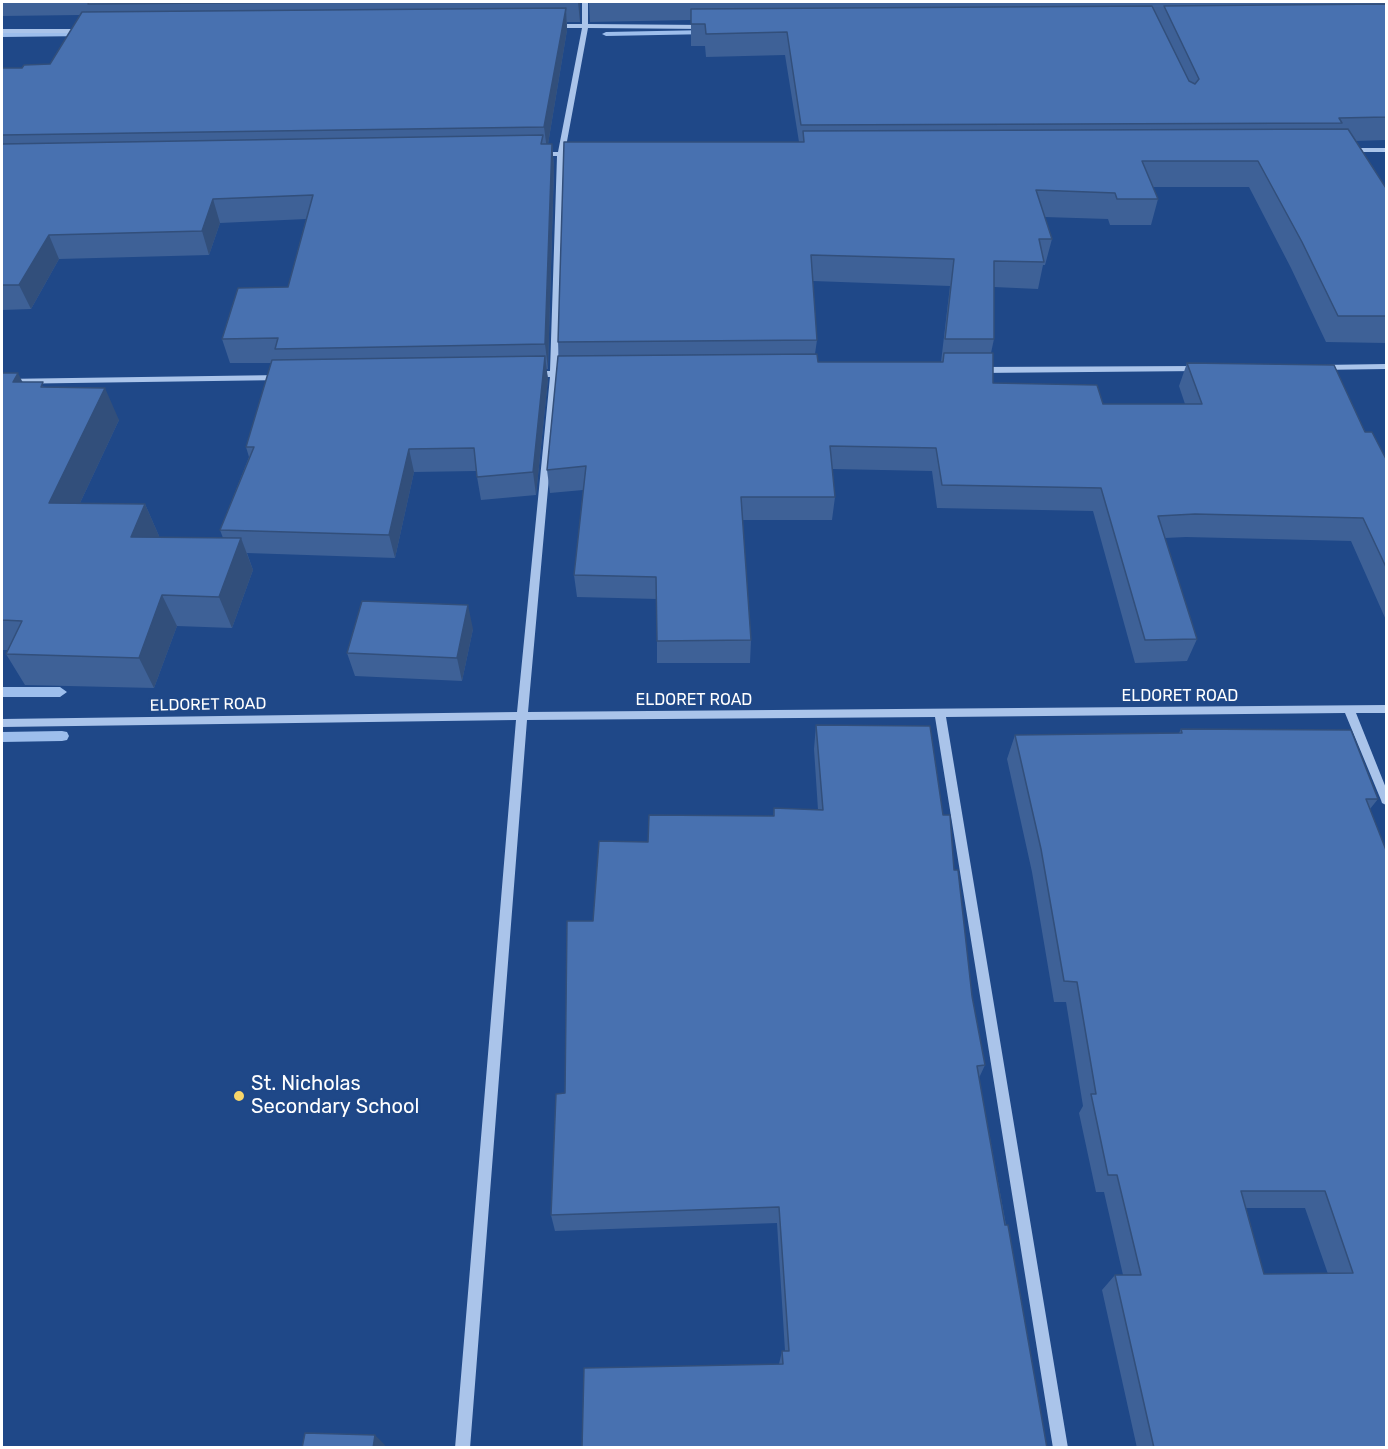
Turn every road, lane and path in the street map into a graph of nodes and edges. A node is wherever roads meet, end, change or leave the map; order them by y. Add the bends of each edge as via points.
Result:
1 (585, 2) edge
2 (550, 26) edge
3 (585, 26) junction
4 (715, 27) edge
5 (2, 31) edge
6 (96, 31) edge
7 (1386, 150) edge
8 (1339, 151) edge
9 (537, 154) edge
10 (561, 154) junction
11 (585, 154) edge
12 (1386, 367) edge
13 (1315, 368) edge
14 (1208, 369) edge
15 (970, 370) edge
16 (519, 374) edge
17 (554, 374) junction
18 (566, 374) edge
19 (295, 378) edge
20 (2, 382) edge
21 (1386, 709) edge
22 (1349, 710) junction
23 (940, 714) junction
24 (522, 716) junction
25 (2, 723) edge
26 (1386, 800) edge
27 (462, 1448) edge
28 (1061, 1448) edge

1 - 3 street
2 - 3 street
3 - 4 street
3 - 10 street
5 - 6 street
7 - 8 street
9 - 10 street
10 - 11 street
10 - 17 street
12 - 13 street
14 - 15 street
16 - 17 street
17 - 18 street
17 - 24 street
19 - 20 street
21 - 22 street, ELDORET ROAD
22 - 23 street, ELDORET ROAD
22 - 26 street
23 - 24 street, ELDORET ROAD
23 - 28 street
24 - 25 street, ELDORET ROAD
24 - 27 street

